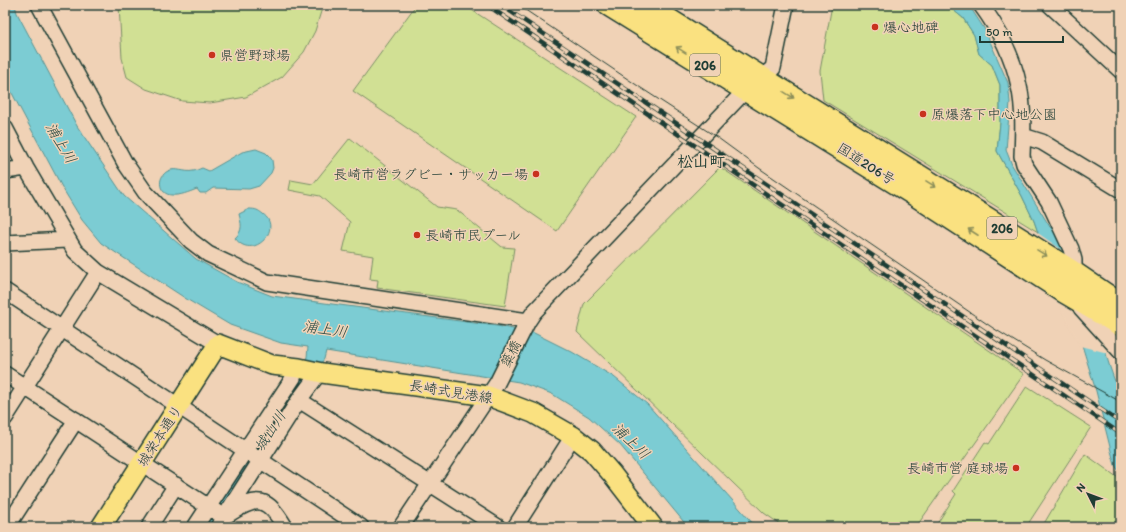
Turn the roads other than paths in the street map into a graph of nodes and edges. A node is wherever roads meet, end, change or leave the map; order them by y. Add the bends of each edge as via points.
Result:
1 (38, 5) edge
2 (609, 5) edge
3 (645, 5) edge
4 (786, 5) edge
5 (981, 5) edge
6 (1050, 5) edge
7 (1121, 71) edge
8 (754, 84) junction
9 (5, 128) edge
10 (1023, 136) junction
11 (26, 168) junction
12 (5, 172) edge
13 (1121, 190) edge
14 (68, 240) junction
15 (5, 243) edge
16 (1071, 271) junction
17 (98, 272) junction
18 (5, 291) edge
19 (1065, 292) junction
20 (1116, 315) edge
21 (527, 323) junction
22 (62, 329) junction
23 (218, 344) junction
24 (1121, 352) edge
25 (298, 368) junction
26 (321, 372) junction
27 (5, 374) edge
28 (26, 387) junction
29 (493, 389) junction
30 (299, 400) junction
31 (179, 406) junction
32 (5, 418) edge
33 (76, 420) junction
34 (573, 436) junction
35 (245, 450) junction
36 (260, 460) junction
37 (142, 463) junction
38 (429, 483) junction
39 (176, 485) junction
40 (209, 506) junction
41 (222, 524) edge
42 (7, 527) edge
43 (101, 527) edge
44 (149, 527) edge
45 (195, 527) edge
46 (285, 527) edge
47 (361, 527) edge
48 (401, 527) edge
49 (498, 527) edge
50 (515, 527) edge
51 (654, 527) edge

1 - 21 street via 125,163 144,192 191,241 208,254 267,282
8 -> 2 highway, 国道206号 / 206
3 - 8 highway, 国道206号 / 206
4 - 8 street, 簗橋 via 773,68
5 - 10 street via 1000,36 1015,70 1022,105
6 - 7 street
8 -> 16 highway, 国道206号 / 206
19 -> 8 highway, 国道206号 / 206 via 917,196
8 - 21 street, 簗橋 via 534,312
9 - 11 street
10 - 13 street via 1042,142
10 - 16 street via 1024,164 1049,202 1071,249 1074,265
11 - 12 street
11 - 14 street
14 - 15 street
14 - 17 street via 75,251
16 - 20 highway, 国道206号 / 206
17 - 22 street
17 - 23 street
18 - 22 street
19 - 20 highway, 国道206号 / 206
19 - 24 street
21 - 29 street, 簗橋
22 - 28 street
22 - 31 street
23 - 25 main road via 272,365
23 - 31 main road, 城栄本通り
25 - 26 main road, 長崎式見港線
25 - 35 street
26 - 29 main road, 長崎式見港線
26 - 30 street
27 - 28 street
28 - 32 street
28 - 33 street
29 - 34 main road, 長崎式見港線
29 - 38 street, 簗橋
30 - 36 street
30 - 38 street
31 - 35 street
31 - 37 main road, 城栄本通り
33 - 37 street
33 - 42 street
34 - 50 street
34 - 51 main road, 長崎式見港線 via 592,451
35 - 36 street
35 - 40 street
36 - 41 street
36 - 47 street
37 - 39 street
37 - 43 main road, 城栄本通り
38 - 48 street, 簗橋
38 - 49 street
39 - 40 street
39 - 44 street
40 - 41 street
40 - 45 street
41 - 46 street via 244,504 260,502 271,506

